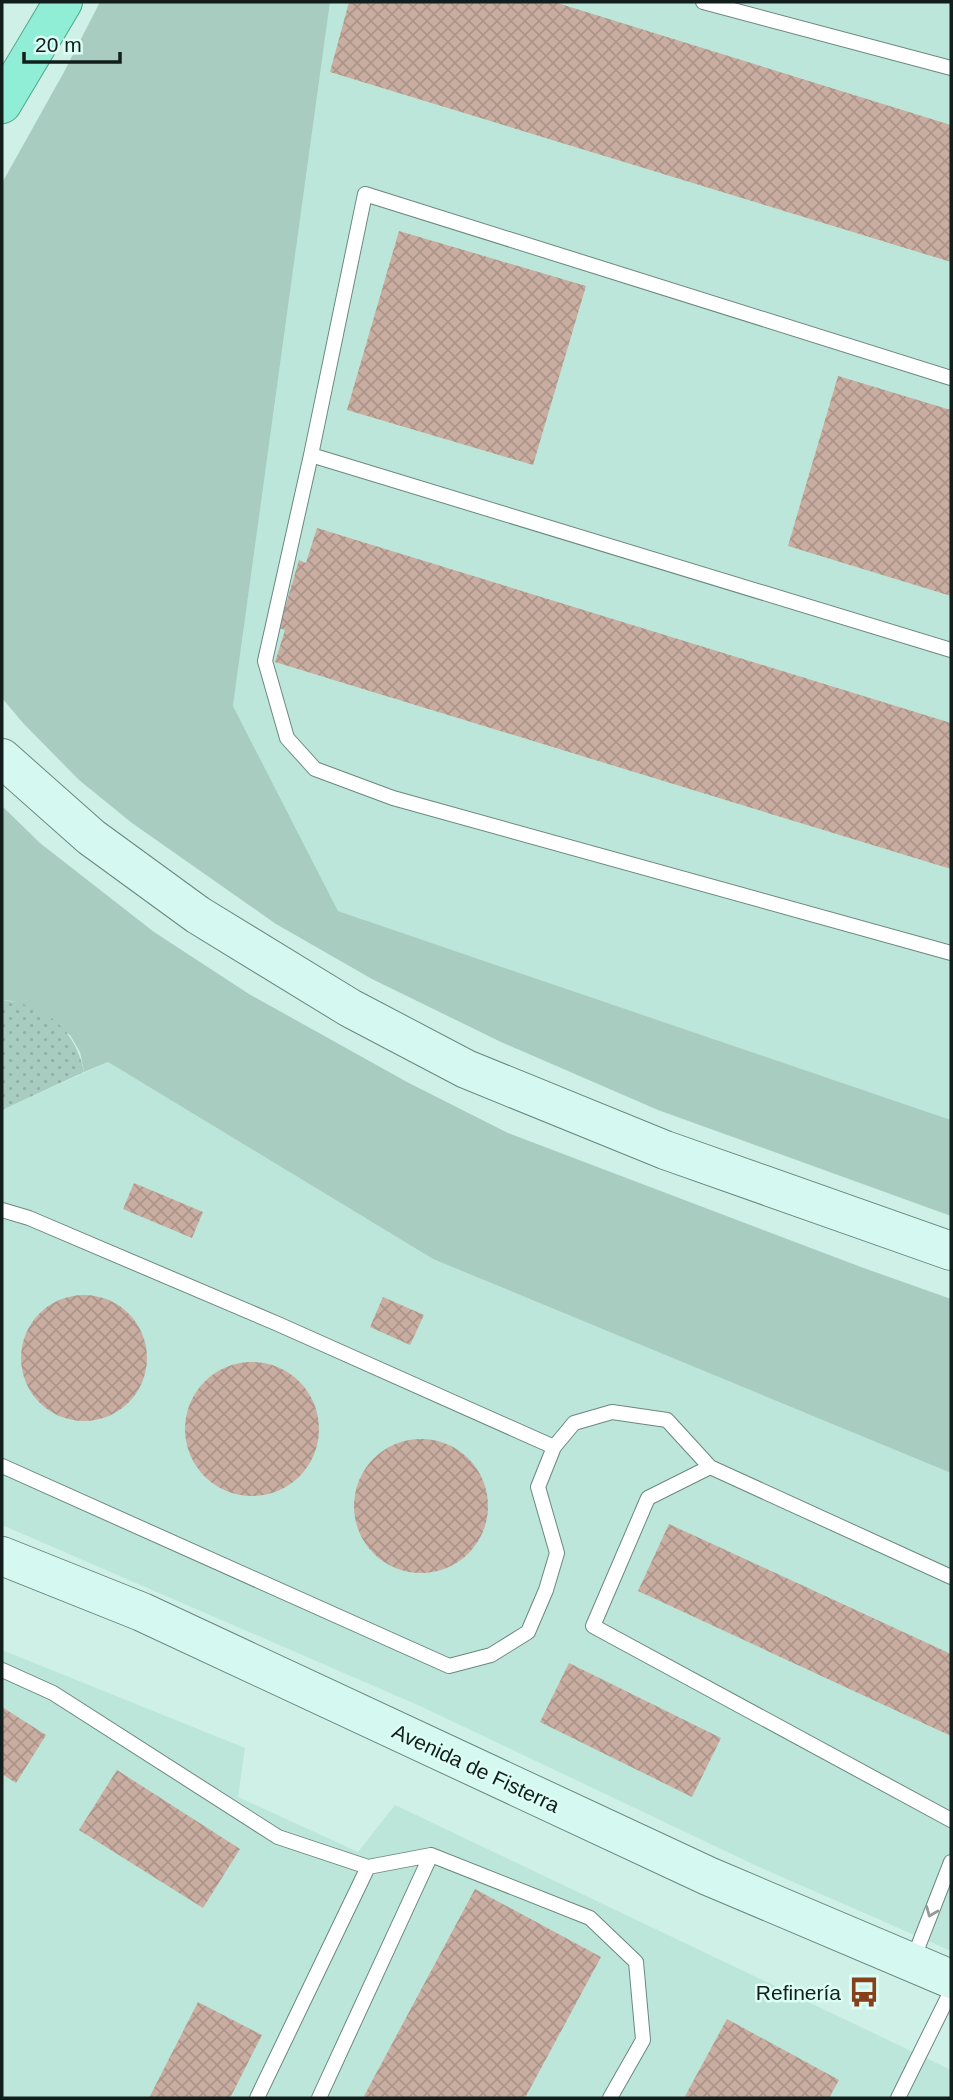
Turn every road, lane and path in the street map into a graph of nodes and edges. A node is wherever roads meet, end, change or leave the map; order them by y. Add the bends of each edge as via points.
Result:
1 (63, 2) edge
2 (703, 2) edge
3 (951, 68) edge
4 (2, 104) edge
5 (951, 378) edge
6 (311, 455) junction
7 (951, 650) edge
8 (2, 758) edge
9 (951, 953) edge
10 (2, 1210) edge
11 (951, 1251) edge
12 (554, 1447) junction
13 (2, 1466) edge
14 (710, 1467) junction
15 (2, 1556) edge
16 (951, 1577) edge
17 (2, 1670) edge
18 (951, 1820) edge
19 (430, 1855) junction
20 (951, 1862) edge
21 (368, 1867) junction
22 (912, 1962) junction
23 (951, 1979) edge
24 (951, 1991) edge
25 (257, 2098) edge
26 (319, 2098) edge
27 (610, 2098) edge
28 (898, 2098) edge

1 - 4 highway
2 - 3 lane
5 - 6 lane via 365,194
6 - 7 lane
6 - 9 lane via 265,661 287,738 315,769 393,798
8 - 11 main road via 91,837 198,915 350,1008 431,1051 665,1150
10 - 12 lane via 278,1324
12 - 13 lane via 538,1486 557,1553 528,1632 491,1655 449,1666
12 - 14 lane via 574,1423 612,1412 667,1420
14 - 16 lane
14 - 18 lane via 648,1498 593,1626
15 - 22 main road, Avenida de Fisterra via 142,1612 708,1876
17 - 21 lane via 53,1693 278,1837
19 - 21 lane
19 - 26 lane
19 - 27 lane via 590,1918 636,1962 643,2040
20 -> 22 lane
21 - 25 lane
22 - 23 main road, Avenida de Fisterra
24 - 28 lane

